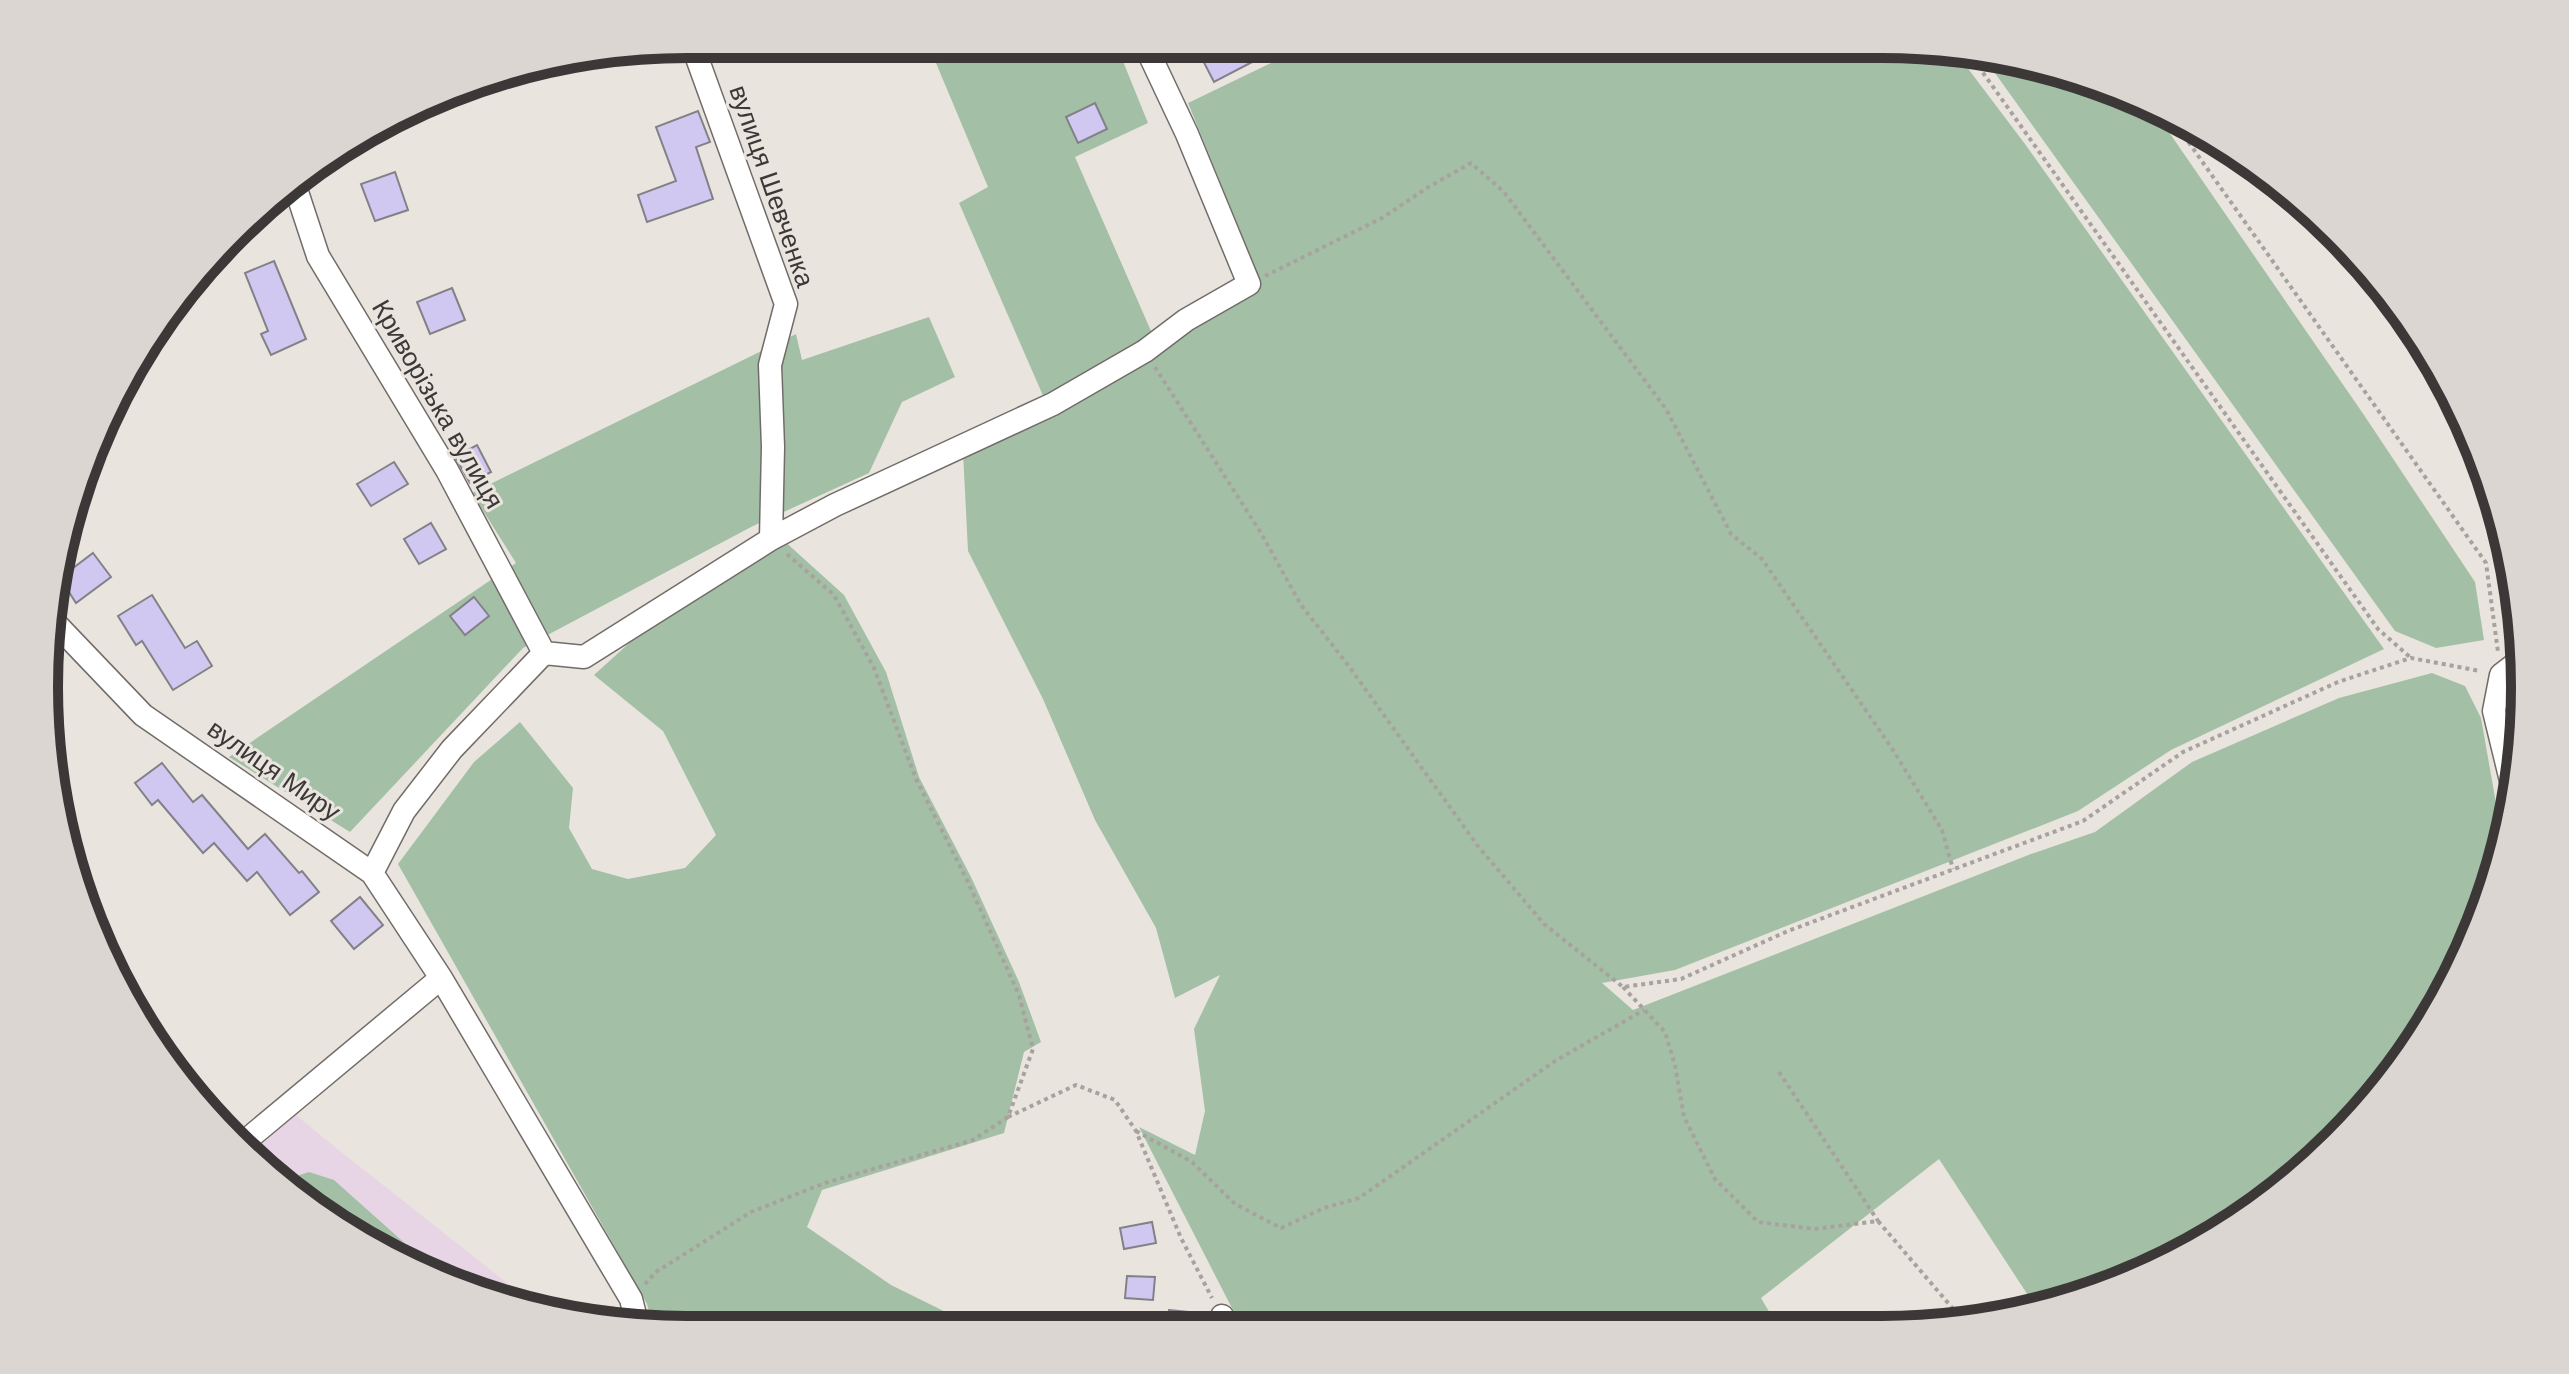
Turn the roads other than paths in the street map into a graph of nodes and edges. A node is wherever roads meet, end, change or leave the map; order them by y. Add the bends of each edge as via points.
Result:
1 (697, 58) edge
2 (1151, 58) edge
3 (297, 193) edge
4 (771, 539) junction
5 (61, 629) edge
6 (544, 653) junction
7 (2511, 668) edge
8 (2507, 763) edge
9 (372, 873) junction
10 (441, 978) junction
11 (249, 1138) edge
12 (635, 1314) edge

1 - 4 street, вулиця Шевченка via 786,304 770,365
2 - 4 street via 1249,284 1053,404
3 - 6 street, Криворізька вулиця via 318,256 447,470
4 - 6 street via 584,657
5 - 9 street, вулиця Миру via 143,715
6 - 9 street via 452,749 404,811
7 - 8 street via 2501,675 2494,711
9 - 10 street, вулиця Миру
10 - 11 street
10 - 12 street, вулиця Миру via 631,1299

